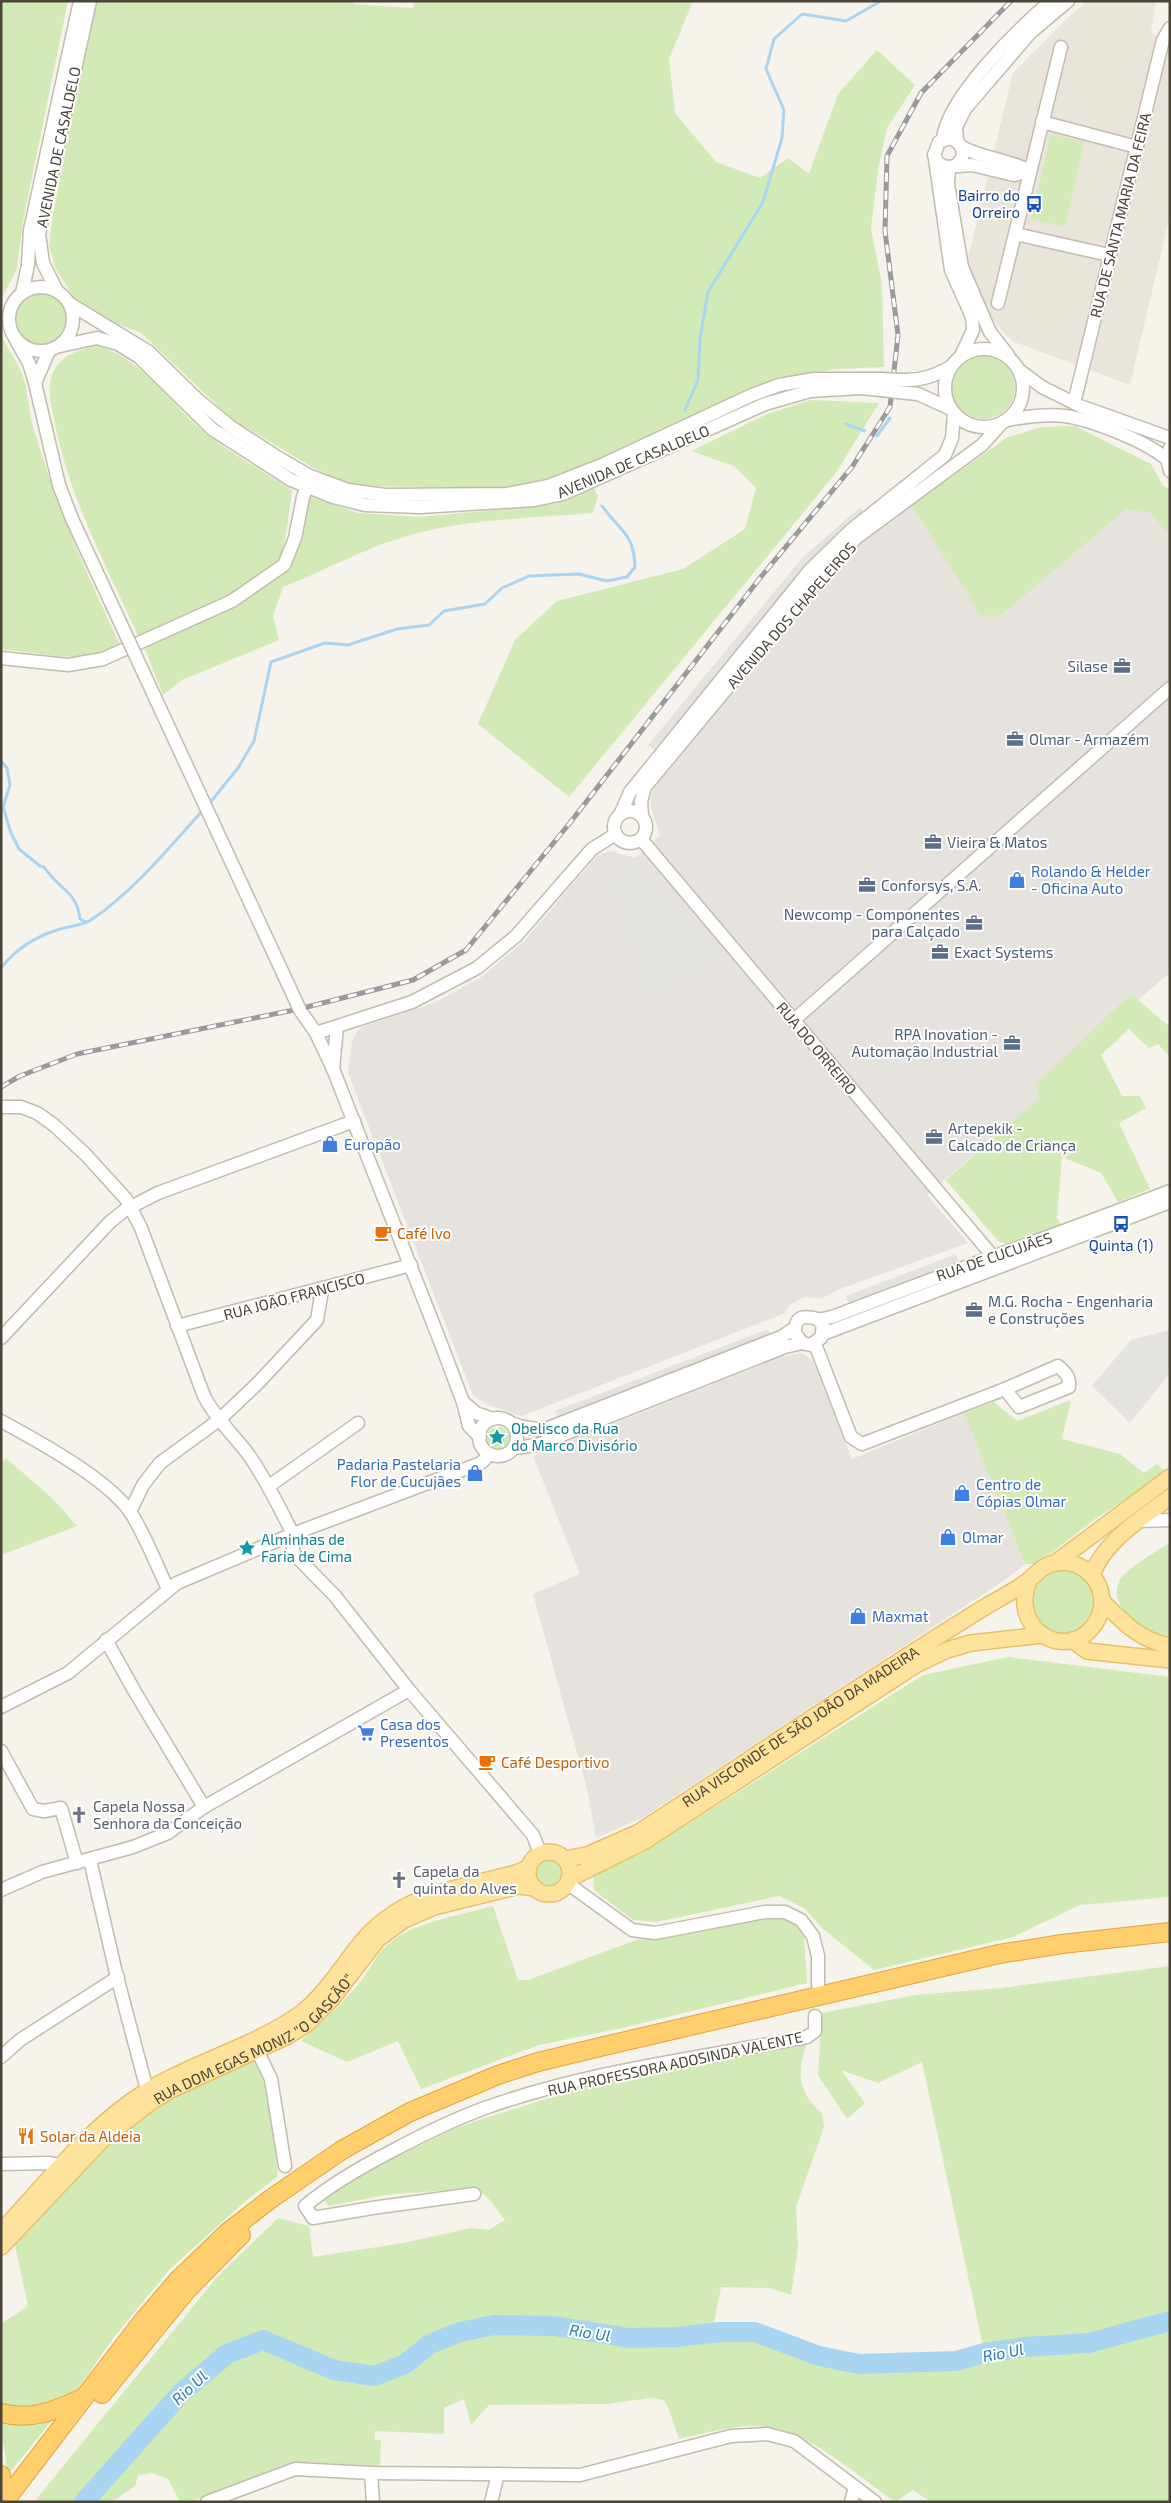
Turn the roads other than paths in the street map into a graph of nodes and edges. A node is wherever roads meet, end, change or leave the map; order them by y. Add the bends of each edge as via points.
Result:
1 (80, 1) edge
2 (90, 1) edge
3 (1051, 1) edge
4 (1068, 1) edge
5 (1170, 28) edge
6 (1061, 47) dead end
7 (1042, 122) junction
8 (943, 139) junction
9 (960, 144) junction
10 (1137, 147) junction
11 (935, 159) junction
12 (952, 166) junction
13 (1030, 172) junction
14 (1016, 234) junction
15 (1109, 255) junction
16 (57, 291) junction
17 (22, 293) junction
18 (998, 303) dead end
19 (70, 304) junction
20 (16, 340) junction
21 (54, 348) junction
22 (961, 356) junction
23 (1011, 359) junction
24 (952, 366) junction
25 (1019, 370) junction
26 (35, 383) junction
27 (881, 384) junction
28 (899, 386) junction
29 (1074, 403) junction
30 (953, 411) junction
31 (1004, 422) junction
32 (1170, 438) edge
33 (1169, 459) edge
34 (307, 487) junction
35 (1, 658) edge
36 (1170, 688) edge
37 (620, 815) junction
38 (642, 816) junction
39 (616, 834) junction
40 (641, 839) junction
41 (794, 1020) junction
42 (337, 1027) junction
43 (316, 1033) junction
44 (333, 1069) junction
45 (1, 1107) edge
46 (354, 1121) junction
47 (1170, 1191) edge
48 (1170, 1202) edge
49 (131, 1206) junction
50 (996, 1261) junction
51 (411, 1265) junction
52 (322, 1290) junction
53 (818, 1319) junction
54 (177, 1326) junction
55 (795, 1328) junction
56 (1, 1338) edge
57 (813, 1340) junction
58 (1005, 1389) junction
59 (463, 1402) junction
60 (493, 1419) junction
61 (220, 1420) junction
62 (1, 1421) edge
63 (358, 1422) dead end
64 (511, 1423) junction
65 (480, 1437) junction
66 (514, 1448) junction
67 (490, 1454) junction
68 (1170, 1478) edge
69 (269, 1486) junction
70 (1170, 1497) edge
71 (130, 1512) junction
72 (1170, 1520) edge
73 (1138, 1522) junction
74 (293, 1534) junction
75 (1055, 1562) junction
76 (1092, 1575) junction
77 (1030, 1579) junction
78 (168, 1589) junction
79 (1102, 1601) junction
80 (1043, 1635) junction
81 (106, 1640) junction
82 (1072, 1640) junction
83 (1170, 1646) edge
84 (1170, 1660) edge
85 (409, 1690) junction
86 (1, 1707) edge
87 (1, 1751) edge
88 (204, 1807) junction
89 (540, 1853) junction
90 (565, 1859) junction
91 (90, 1860) junction
92 (77, 1863) junction
93 (528, 1868) junction
94 (568, 1881) junction
95 (535, 1888) junction
96 (1, 1890) edge
97 (1170, 1932) edge
98 (1170, 1939) edge
99 (118, 1977) junction
100 (818, 1986) dead end
101 (815, 2016) dead end
102 (257, 2050) junction
103 (1, 2057) edge
104 (147, 2090) junction
105 (1, 2164) edge
106 (68, 2166) junction
107 (285, 2166) dead end
108 (474, 2194) dead end
109 (1, 2232) edge
110 (1, 2247) edge
111 (86, 2397) junction
112 (1, 2413) edge
113 (371, 2473) junction
114 (498, 2474) junction
115 (1, 2475) edge
116 (856, 2487) junction
117 (874, 2501) edge
118 (3, 2502) edge
119 (15, 2502) edge
120 (207, 2502) edge
121 (373, 2502) edge
122 (491, 2502) edge
123 (851, 2502) edge

1 - 17 street, AVENIDA DE CASALDELO via 30,230
2 - 16 street, AVENIDA DE CASALDELO via 39,234 43,263
3 - 8 street via 1024,24 958,102
4 - 9 street via 1030,33 964,109 956,127
5 - 10 street, RUA DE SANTA MARIA DA FEIRA via 1163,40
6 - 7 street
7 - 10 street
7 - 13 street
8 - 9 street via 950,138
8 - 11 street via 934,150
9 - 12 street via 962,157
9 - 13 street via 974,154 1016,164
10 - 15 street, RUA DE SANTA MARIA DA FEIRA
11 - 12 street via 942,166
11 - 22 street via 951,270 972,317 974,330
12 - 13 street via 972,165 1014,175
12 - 23 street via 948,184 962,268 990,332
13 - 14 street
14 - 15 street
14 - 18 street
15 - 29 street, RUA DE SANTA MARIA DA FEIRA
16 - 17 street via 39,287
16 - 19 street
17 - 20 street via 15,299 8,315 8,324
19 - 21 street via 71,331
19 - 27 street, AVENIDA DE CASALDELO via 149,352 198,400 231,427 277,457 308,475 348,490 385,495 506,494 548,486 779,385 814,379
20 - 21 street via 31,350
20 - 26 street via 29,363
21 - 26 street
21 - 34 street, AVENIDA DE CASALDELO via 97,338 118,344 139,357 212,429
22 - 23 street via 981,349 997,351
22 - 24 street
23 - 25 street
24 - 28 street, AVENIDA DE CASALDELO via 937,375
24 - 30 street via 946,383 947,401
25 - 29 street via 1042,387
25 - 31 street via 1024,392 1018,408
26 - 43 street, bridge via 59,485 72,519 300,1010
27 - 28 street, AVENIDA DE CASALDELO, bridge
27 - 34 street, AVENIDA DE CASALDELO via 810,391 765,404 563,494 535,500 420,506 365,505
28 - 30 street, AVENIDA DE CASALDELO
29 - 32 street
30 - 31 street via 976,426 988,427
30 - 37 street, AVENIDA DOS CHAPELEIROS via 952,438 945,455 850,531 810,570 630,792
31 - 33 street via 1039,414 1076,417 1140,442
31 - 38 street, AVENIDA DOS CHAPELEIROS via 982,445 856,538 820,576 645,787 640,802
34 - 35 street via 295,538 284,565 232,601 103,659 68,665
36 - 41 street
37 - 38 street via 628,811
37 - 39 street, AVENIDA DOS CHAPELEIROS via 615,824
38 - 40 street, AVENIDA DOS CHAPELEIROS via 646,826
39 - 40 street via 627,843
39 - 42 street via 592,849 516,936 477,968 412,1002
40 - 41 street, RUA DO ORREIRO
41 - 50 street, RUA DO ORREIRO
42 - 43 street
42 - 44 street
43 - 44 street
44 - 46 street
45 - 49 street via 21,1107 54,1125 86,1155
46 - 49 street via 158,1193
46 - 51 street
47 - 50 street, RUA DE CUCUJÃES
48 - 50 street, RUA DE CUCUJÃES
49 - 54 street
49 - 56 street via 110,1222
50 - 53 street, RUA DE CUCUJÃES
50 - 57 street, RUA DE CUCUJÃES
51 - 52 street, RUA JOÃO FRANCISCO
51 - 59 street
52 - 54 street, RUA JOÃO FRANCISCO
52 - 61 street via 318,1320
53 - 55 street, RUA DE CUCUJÃES via 810,1316 801,1318
53 - 57 street via 823,1326
54 - 61 street via 204,1396
55 - 57 street via 796,1337
55 - 64 street, RUA DE CUCUJÃES via 781,1337 543,1430
57 - 58 street via 851,1436 862,1444
57 - 66 street, RUA DE CUCUJÃES via 776,1351 537,1445
58 - 58 street via 1019,1407 1069,1387 1070,1380 1058,1366
59 - 60 street via 476,1413
59 - 65 street via 469,1426
60 - 64 street via 503,1418
60 - 65 street via 483,1426
61 - 69 street
61 - 71 street via 160,1463 143,1485
62 - 71 street via 108,1488
63 - 69 street
64 - 66 street via 517,1437
65 - 67 street via 483,1448
66 - 67 street via 502,1456
67 - 74 street via 481,1463
68 - 75 main road, RUA VISCONDE DE SÃO JOÃO DA MADEIRA
69 - 74 street
70 - 73 main road
71 - 78 street
72 - 73 street
73 - 76 main road via 1099,1558
74 - 78 street
74 - 85 street via 294,1554 335,1596
75 - 76 main road via 1075,1564
75 - 77 main road, RUA VISCONDE DE SÃO JOÃO DA MADEIRA
76 - 79 main road
77 - 80 main road via 1025,1591 1025,1610 1033,1627
77 - 90 main road, RUA VISCONDE DE SÃO JOÃO DA MADEIRA via 639,1832 587,1855
78 - 81 street
79 - 82 main road via 1094,1626
79 - 83 main road via 1130,1629 1151,1641
80 - 82 main road, RUA VISCONDE DE SÃO JOÃO DA MADEIRA via 1060,1641
80 - 94 main road, RUA VISCONDE DE SÃO JOÃO DA MADEIRA via 971,1643 946,1650 916,1665 645,1841
81 - 86 street via 68,1673
81 - 88 street
82 - 84 main road, RUA VISCONDE DE SÃO JOÃO DA MADEIRA via 1087,1651
85 - 88 street
85 - 89 street via 533,1835
87 - 92 street via 33,1809 61,1808
88 - 91 street via 168,1832
89 - 90 main road via 553,1852
89 - 93 main road
90 - 94 main road via 570,1871
91 - 92 street
91 - 99 street
92 - 96 street via 42,1872
93 - 95 main road via 528,1878
93 - 104 main road, RUA DOM EGAS MONIZ "O GASCÃO" via 428,1895 398,1910 366,1937 302,2013 268,2033
94 - 95 main road via 552,1894
94 - 100 street via 632,1930 654,1933 765,1912 785,1912 801,1920 813,1936 818,1956
95 - 102 main road, RUA DOM EGAS MONIZ "O GASCÃO" via 519,1886 434,1907 404,1920 378,1940 331,2000 307,2024
97 - 111 highway via 998,1954 538,2062 448,2095 381,2126 342,2150 228,2232 200,2257 142,2322
98 - 119 highway via 1000,1962 595,2058 495,2088 399,2126 322,2172 278,2203 231,2245 153,2330
99 - 103 street via 20,2040
99 - 104 street
101 - 108 street, RUA PROFESSORA ADOSINDA VALENTE via 815,2031 807,2038 604,2075 485,2108 375,2160 324,2190 305,2206 313,2218
102 - 106 main road, RUA DOM EGAS MONIZ "O GASCÃO" via 151,2102
102 - 107 street via 271,2079
104 - 106 main road, RUA DOM EGAS MONIZ "O GASCÃO" via 104,2122
105 - 106 street
106 - 109 main road, RUA DOM EGAS MONIZ "O GASCÃO"
106 - 110 main road, RUA DOM EGAS MONIZ "O GASCÃO"
111 - 112 highway via 34,2416
111 - 118 highway
113 - 114 street
113 - 120 street via 295,2469
113 - 121 street
114 - 116 street via 580,2475 731,2436 767,2434 794,2441
114 - 122 street
115 - 118 highway
116 - 117 street
116 - 123 street

